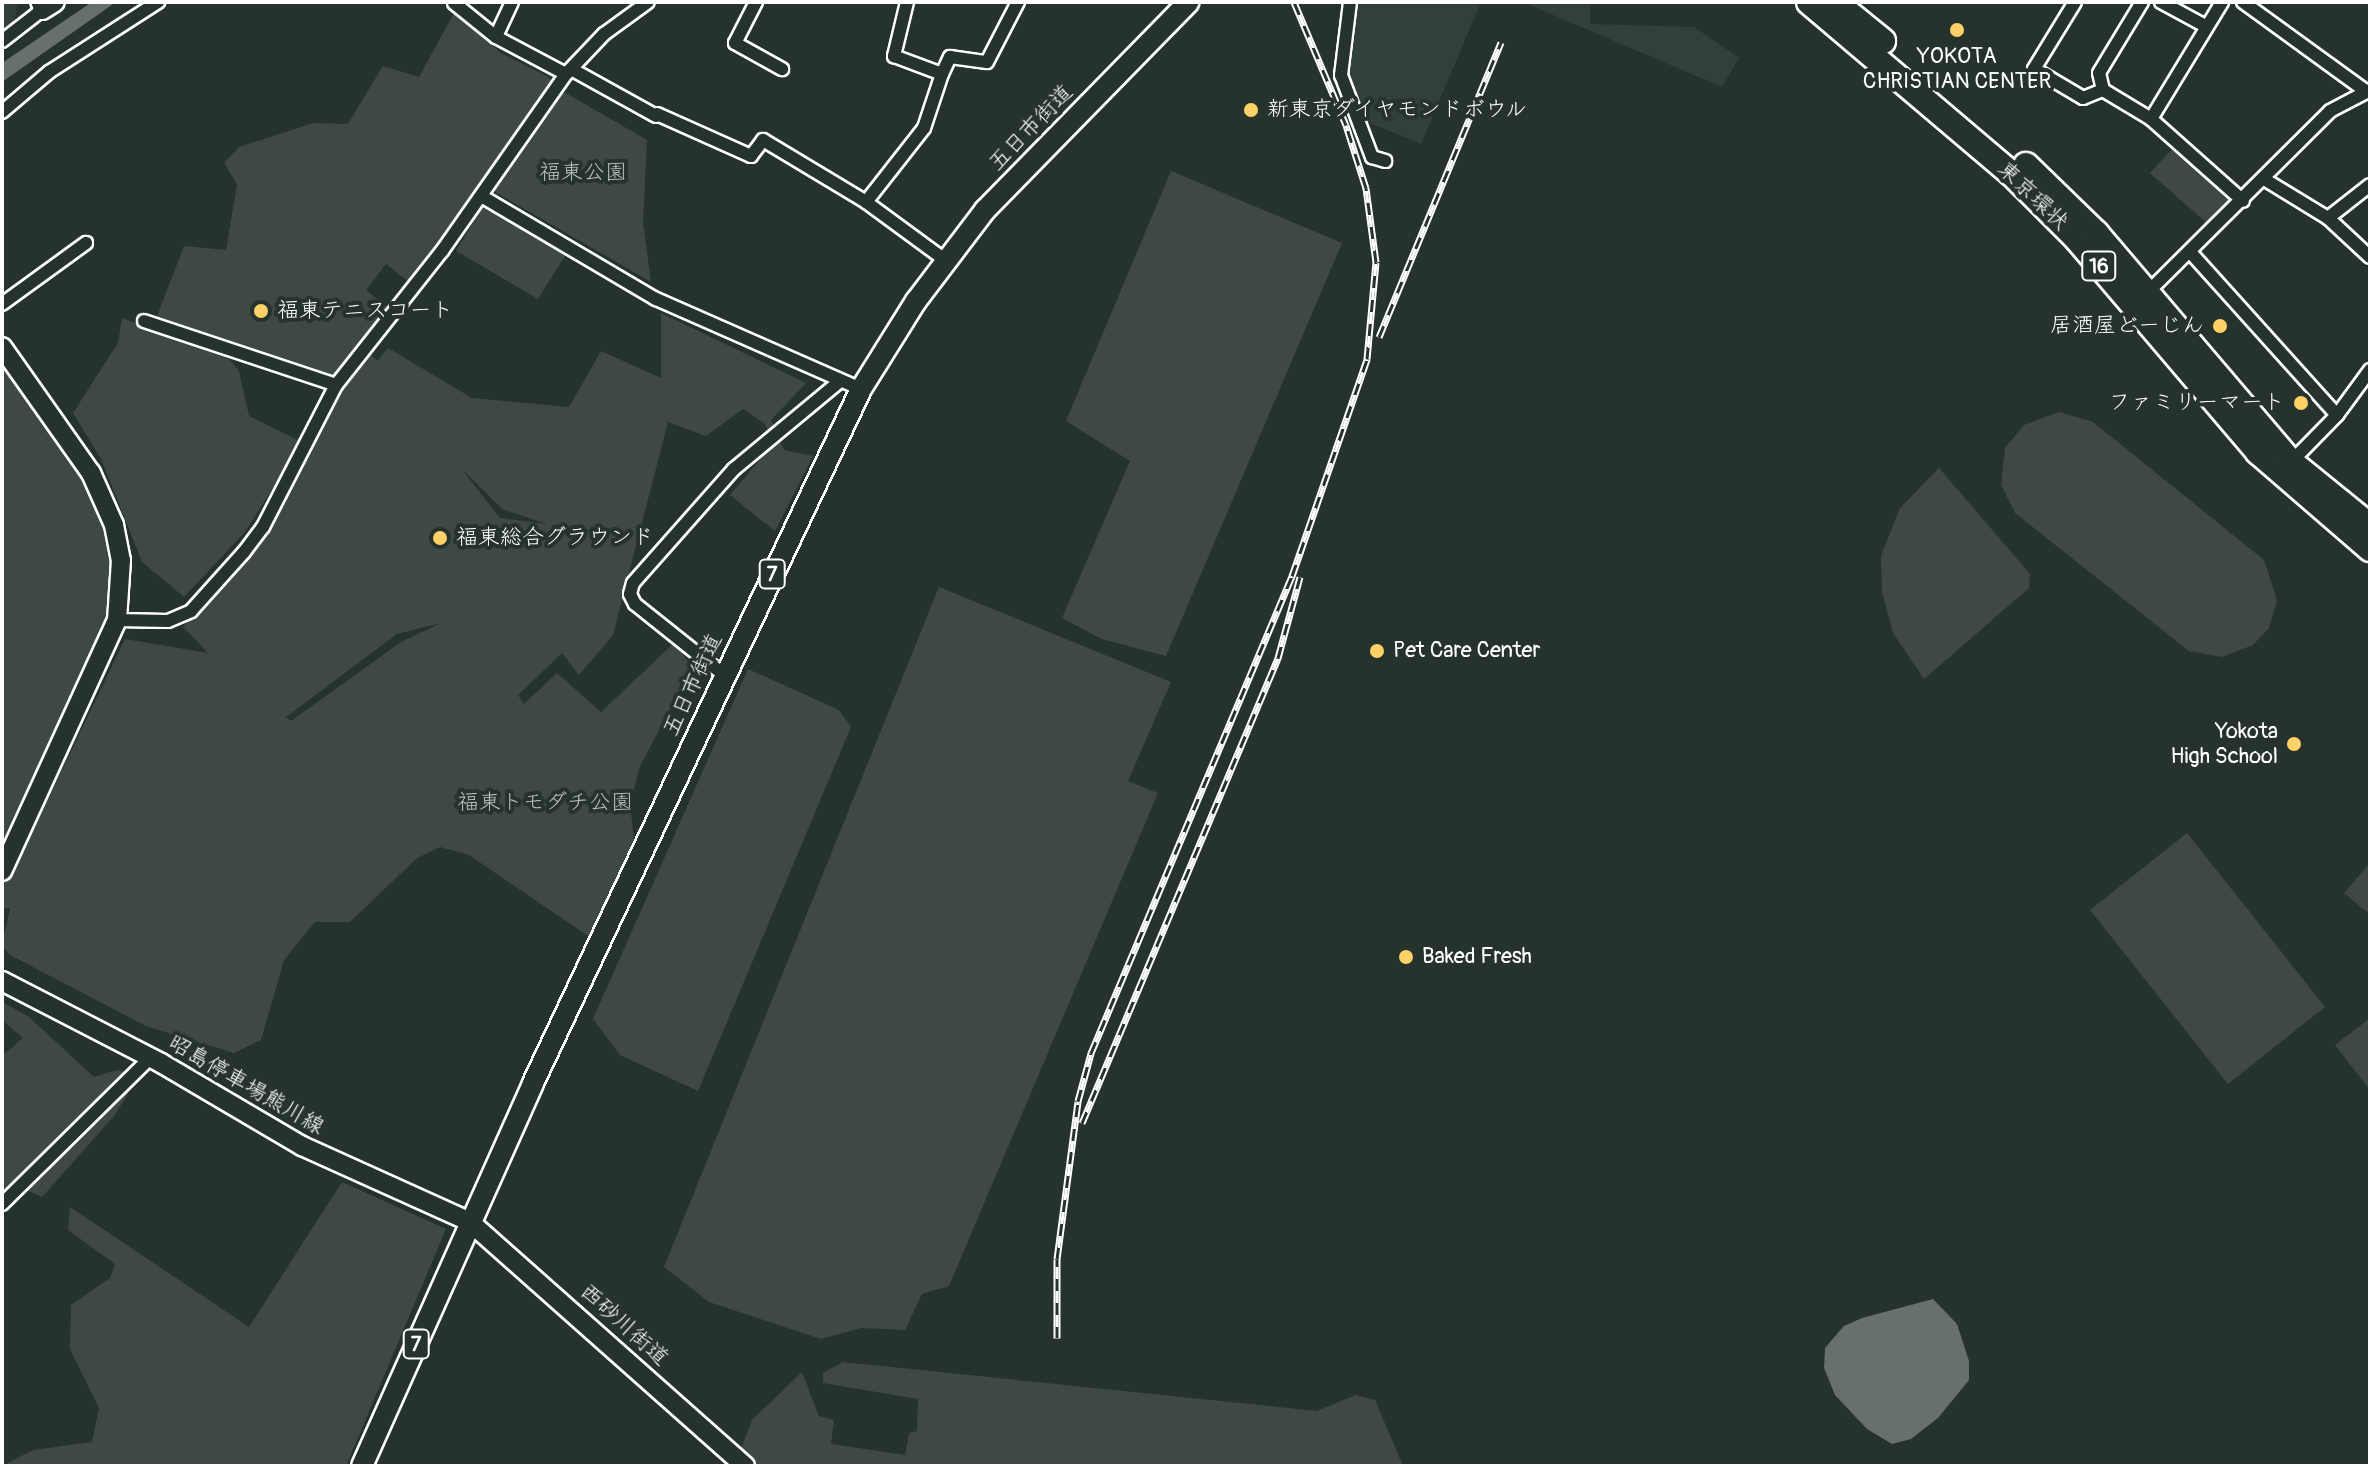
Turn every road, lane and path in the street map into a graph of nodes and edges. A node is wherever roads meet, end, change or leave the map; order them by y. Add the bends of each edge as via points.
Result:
1 (158, 2) edge
2 (512, 2) edge
3 (648, 2) edge
4 (756, 2) edge
5 (907, 2) edge
6 (1018, 2) edge
7 (1188, 2) edge
8 (1350, 2) edge
9 (1809, 2) edge
10 (2075, 2) edge
11 (2142, 2) edge
12 (2161, 2) edge
13 (2222, 2) edge
14 (2243, 2) edge
15 (454, 3) edge
16 (45, 5) edge
17 (1849, 6) edge
18 (2207, 27) junction
19 (496, 37) junction
20 (2, 41) edge
21 (782, 69) dead end
22 (570, 72) junction
23 (942, 74) junction
24 (2103, 90) junction
25 (2368, 91) edge
26 (2, 112) edge
27 (2151, 119) junction
28 (1385, 161) dead end
29 (2264, 179) junction
30 (2370, 185) edge
31 (481, 196) junction
32 (2243, 201) junction
33 (866, 202) junction
34 (2328, 218) junction
35 (86, 243) dead end
36 (2191, 253) junction
37 (2370, 257) edge
38 (945, 260) junction
39 (2146, 295) junction
40 (2, 304) edge
41 (144, 321) dead end
42 (2, 347) edge
43 (2370, 370) edge
44 (840, 381) junction
45 (336, 385) junction
46 (861, 389) junction
47 (2337, 415) junction
48 (2291, 462) junction
49 (2370, 526) edge
50 (2370, 549) edge
51 (117, 620) junction
52 (724, 675) junction
53 (2, 871) edge
54 (2, 981) edge
55 (151, 1057) junction
56 (2, 1204) edge
57 (470, 1222) junction
58 (362, 1466) edge
59 (745, 1466) edge

1 - 26 street via 49,72
2 - 19 street
3 - 22 street via 604,34
4 - 21 street via 735,43
5 - 23 street via 894,56
6 - 23 street via 987,62 950,57
7 - 38 main road, 五日市街道 / 7 via 985,210
8 - 28 street via 1341,75 1372,157
9 - 50 highway, 東京環状 / 16 via 2012,174 2077,239 2258,452
10 - 24 street via 2034,69 2083,98
11 - 24 street via 2099,73
12 - 18 street
13 - 18 street
14 - 25 street
15 - 19 street
16 - 20 street
17 - 39 highway, 東京環状 / 16 via 2096,233
18 - 27 street
19 - 22 street
22 - 31 street
22 - 33 street via 751,156 763,140
23 - 33 street via 924,128
24 - 27 street
25 - 29 street via 2330,111
27 - 32 street
29 - 32 street
29 - 34 street
30 - 34 street
31 - 44 street via 656,299
31 - 45 street
32 - 36 street
33 - 38 street
34 - 37 street
35 - 40 street
36 - 39 street
36 - 47 street
38 - 46 main road, 五日市街道 / 7
39 - 48 highway, 東京環状 / 16
41 - 45 street
42 - 51 street via 71,439 105,499 121,560
43 - 47 street
44 - 46 street
44 - 52 street via 734,469 633,583 630,594 635,604
45 - 51 street via 263,527 191,611 168,621
46 - 52 main road, 五日市街道 / 7
47 - 48 street
48 - 49 highway, 東京環状 / 16
51 - 53 street
52 - 57 main road, 五日市街道 / 7
54 - 55 street, 昭島停車場熊川線
55 - 56 street
55 - 57 street, 昭島停車場熊川線 via 302,1146
57 - 58 main road, 五日市街道 / 7
57 - 59 street, 西砂川街道

